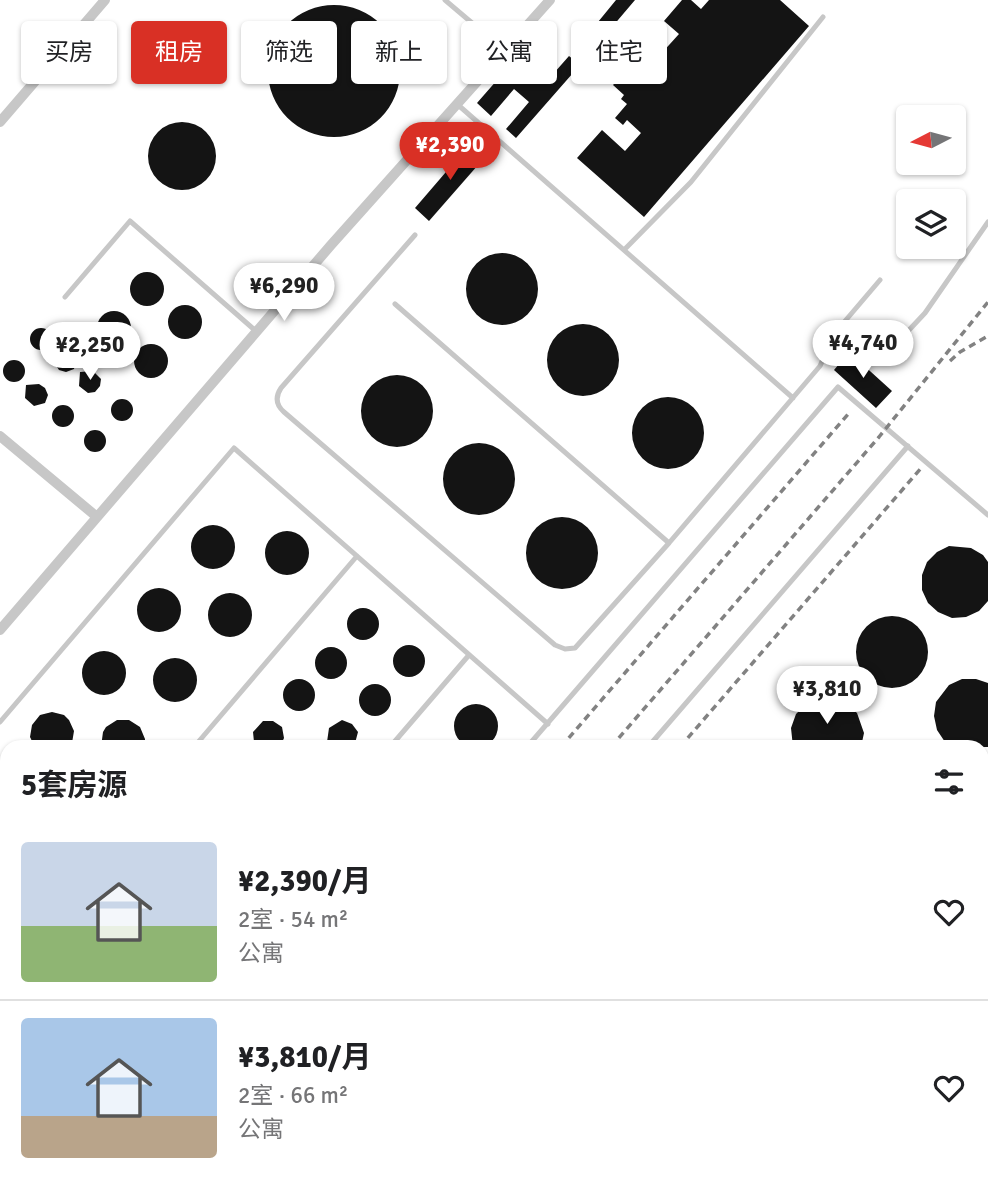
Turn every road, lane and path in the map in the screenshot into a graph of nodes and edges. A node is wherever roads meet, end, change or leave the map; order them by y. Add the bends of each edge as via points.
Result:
1 (105, 0) edge
2 (445, 0) edge
3 (550, 0) edge
4 (823, 17) dead end
5 (470, 21) edge
6 (531, 21) edge
7 (475, 84) edge
8 (457, 104) junction
9 (0, 122) edge
10 (988, 222) edge
11 (415, 235) dead end
12 (624, 250) junction
13 (880, 280) dead end
14 (65, 297) dead end
15 (395, 304) dead end
16 (257, 332) junction
17 (881, 360) dead end
18 (793, 398) junction
19 (0, 436) edge
20 (908, 446) junction
21 (988, 515) edge
22 (97, 517) junction
23 (669, 543) junction
24 (357, 556) junction
25 (0, 630) edge
26 (469, 655) junction
27 (0, 722) edge
28 (548, 724) junction
29 (200, 740) edge
30 (396, 740) edge
31 (533, 740) edge
32 (654, 740) edge

1 - 9 street
2 - 5 lane
3 - 6 street
4 - 12 lane via 691,182
7 - 8 street
8 - 12 lane
8 - 16 street
10 - 17 lane via 925,313
11 - 23 lane via 281,388 280,408 559,648 579,645
12 - 18 lane
13 - 18 lane via 834,334 820,366
14 - 16 lane via 130,221
15 - 23 lane
16 - 22 street
18 - 23 lane
19 - 22 street
20 - 21 lane
20 - 28 lane via 838,387
20 - 32 lane
22 - 25 street
24 - 26 lane
24 - 27 lane via 234,448
24 - 29 lane
26 - 28 lane
26 - 30 lane
28 - 31 lane

